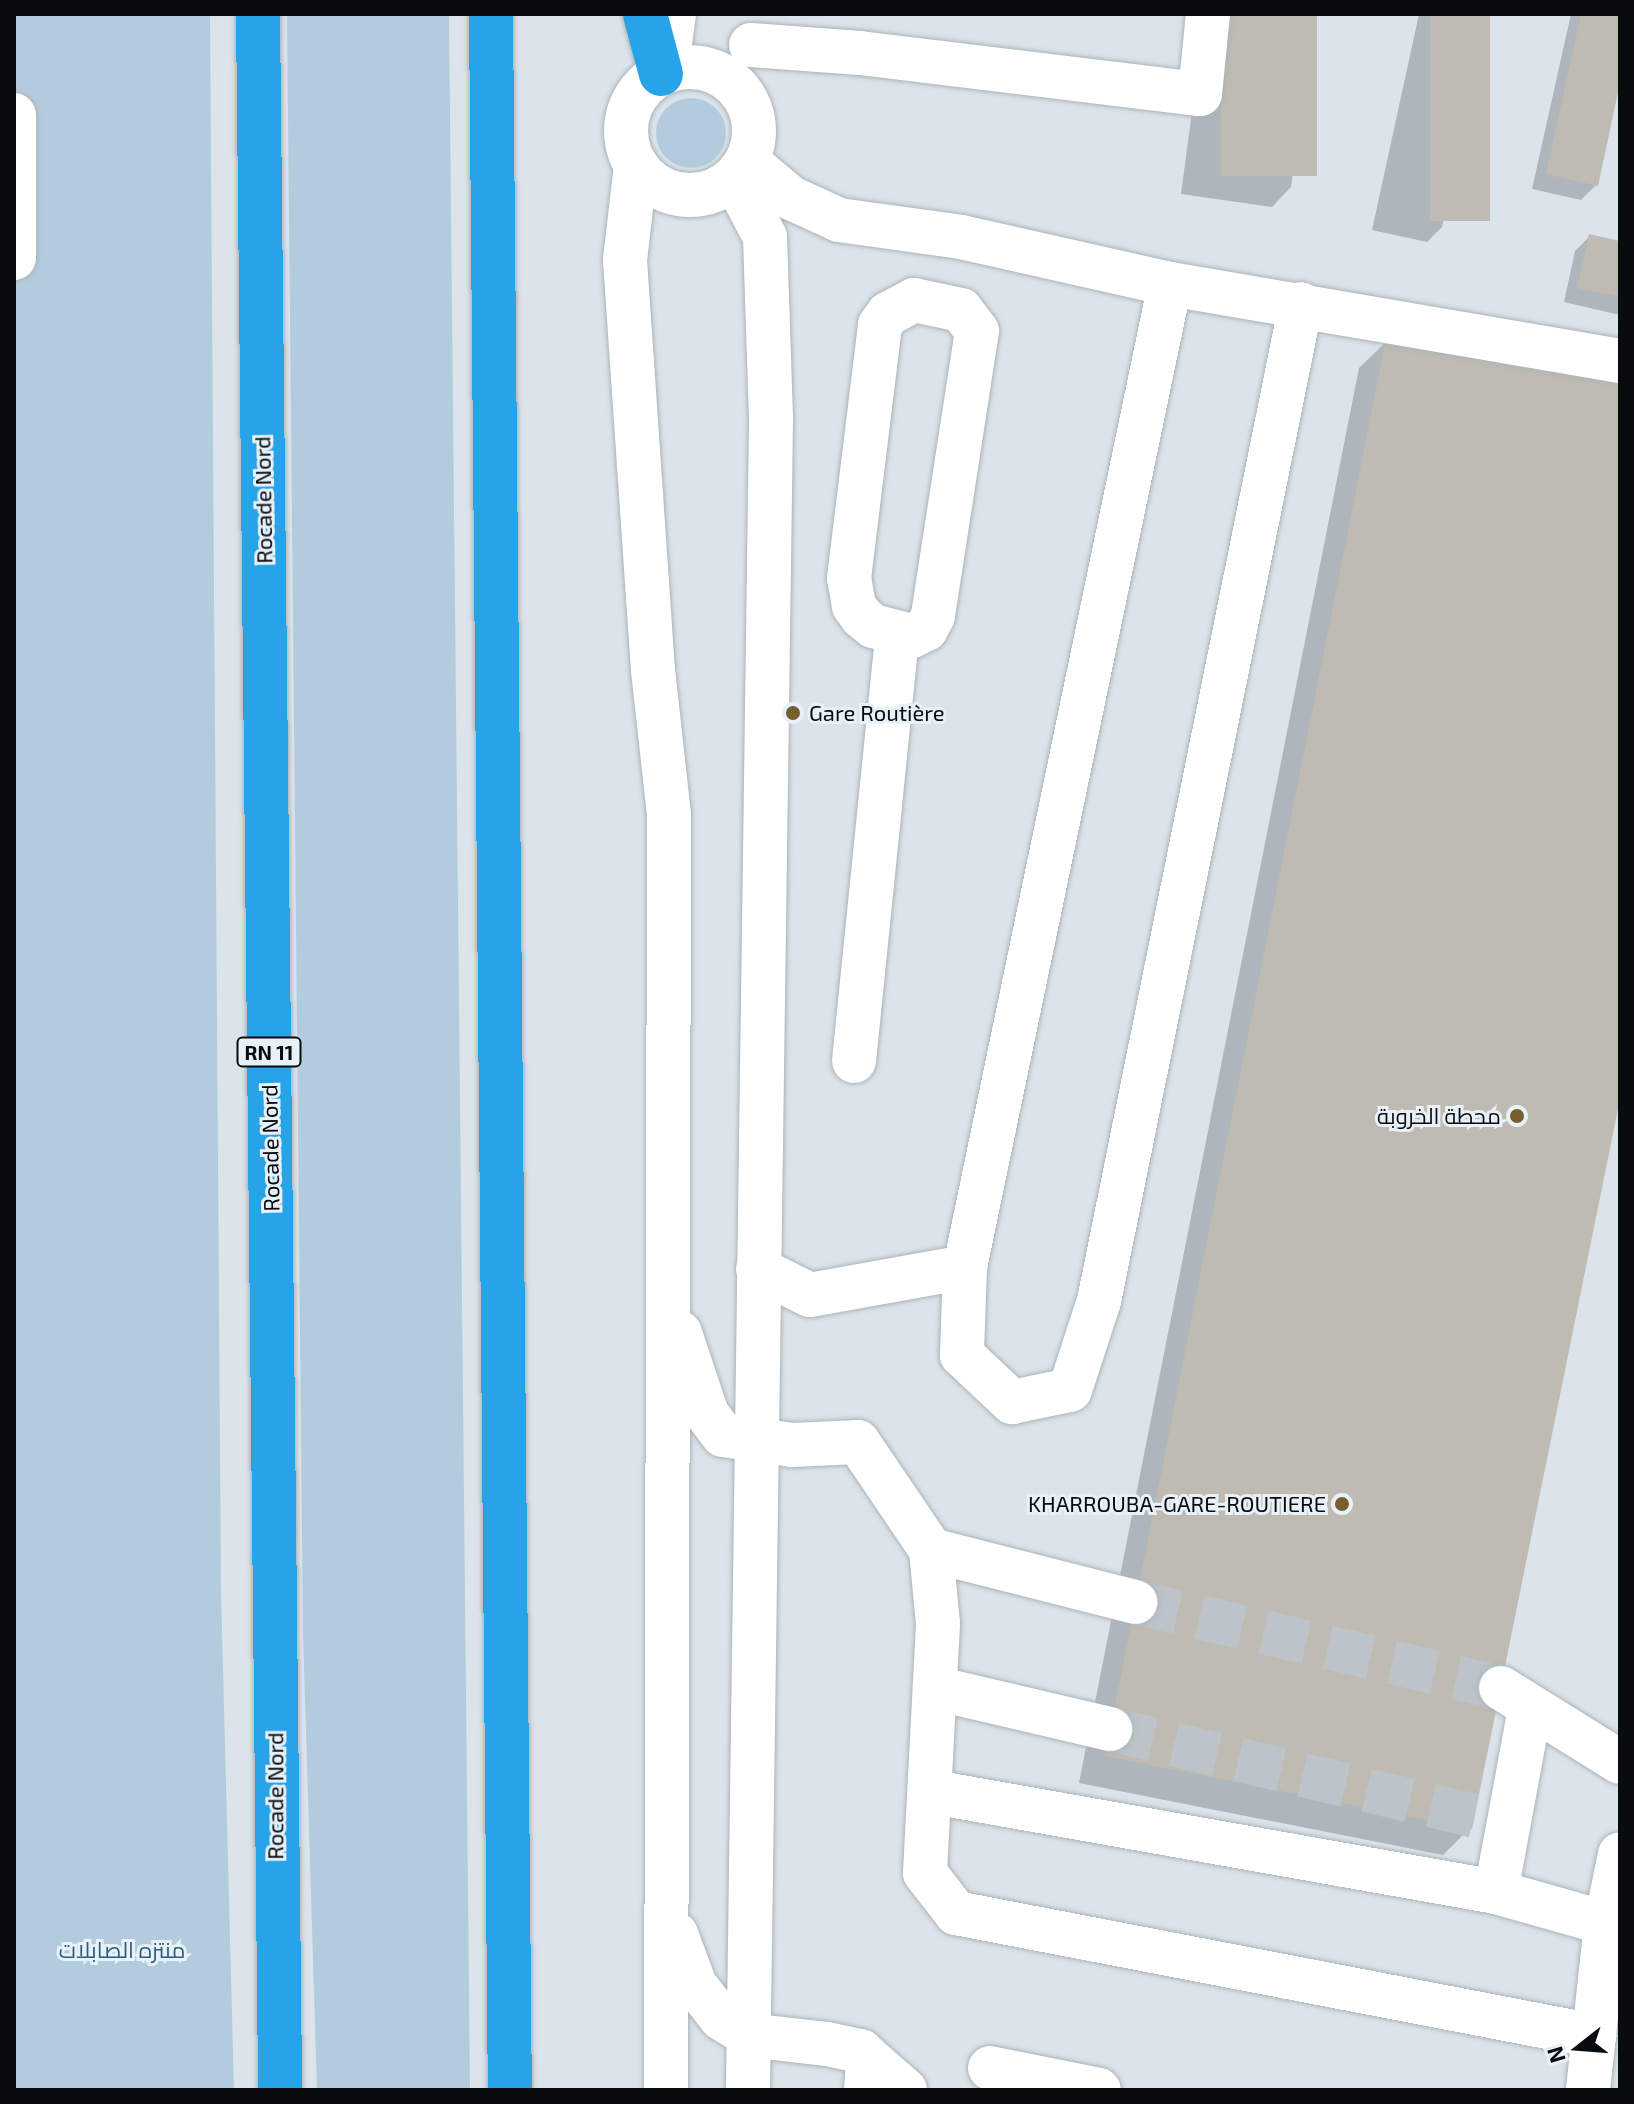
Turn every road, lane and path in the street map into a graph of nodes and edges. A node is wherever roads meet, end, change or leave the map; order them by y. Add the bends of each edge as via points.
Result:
1 (258, 14) edge
2 (491, 14) edge
3 (645, 14) edge
4 (674, 14) edge
5 (1208, 14) edge
6 (751, 30) edge
7 (663, 72) junction
8 (748, 102) junction
9 (14, 115) edge
10 (636, 165) junction
11 (741, 170) junction
12 (961, 237) junction
13 (14, 258) edge
14 (1170, 284) junction
15 (1301, 304) junction
16 (946, 306) junction
17 (1620, 361) edge
18 (897, 634) junction
19 (854, 1061) dead end
20 (965, 1267) junction
21 (758, 1269) junction
22 (668, 1296) junction
23 (756, 1441) junction
24 (931, 1550) junction
25 (1135, 1602) tunnel mouth
26 (935, 1688) junction
27 (1110, 1729) tunnel mouth
28 (1620, 1762) edge
29 (933, 1792) junction
30 (1620, 1854) edge
31 (1496, 1892) junction
32 (666, 1909) junction
33 (1613, 1925) edge
34 (748, 2035) junction
35 (1594, 2036) junction
36 (990, 2068) dead end
37 (867, 2074) edge
38 (280, 2090) edge
39 (510, 2090) edge
40 (666, 2090) edge
41 (748, 2090) edge
42 (905, 2090) edge
43 (1099, 2090) edge
44 (1588, 2090) edge

1 - 38 highway, Rocade Nord / RN 11
2 - 39 highway
3 - 7 highway
4 - 7 street
5 - 6 street via 1200,94 860,53
6 - 8 street
7 - 8 street via 713,70
7 - 10 street via 646,84 628,114 627,140
8 - 11 street via 754,122
9 - 13 street
10 - 11 street via 664,190 683,195 701,195
10 - 22 street via 625,260 653,670 669,814
11 - 12 street via 839,220
11 - 21 street via 768,258 771,419
12 - 14 street
12 - 16 street
14 - 15 street
14 - 20 street
15 - 17 street
15 - 20 street via 1099,1301 1070,1390 1012,1402 962,1355
16 - 18 street via 969,315 976,339 933,616 919,633
16 - 18 street via 902,303 880,325 849,592 862,617
18 - 19 street
20 - 21 street via 810,1295
21 - 23 street
22 - 23 street via 713,1426 734,1439
22 - 32 street
23 - 24 street via 858,1442
23 - 34 street
24 - 25 street
24 - 26 street via 938,1624
26 - 27 street
26 - 29 street
28 - 31 street via 1516,1698 1492,1821
29 - 31 street
29 - 35 street via 925,1873 956,1913
30 - 33 street
31 - 33 street
32 - 34 street via 706,2003
32 - 40 street
33 - 35 street
34 - 37 street via 861,2051
34 - 41 street
35 - 44 street
36 - 43 street
37 - 42 street

